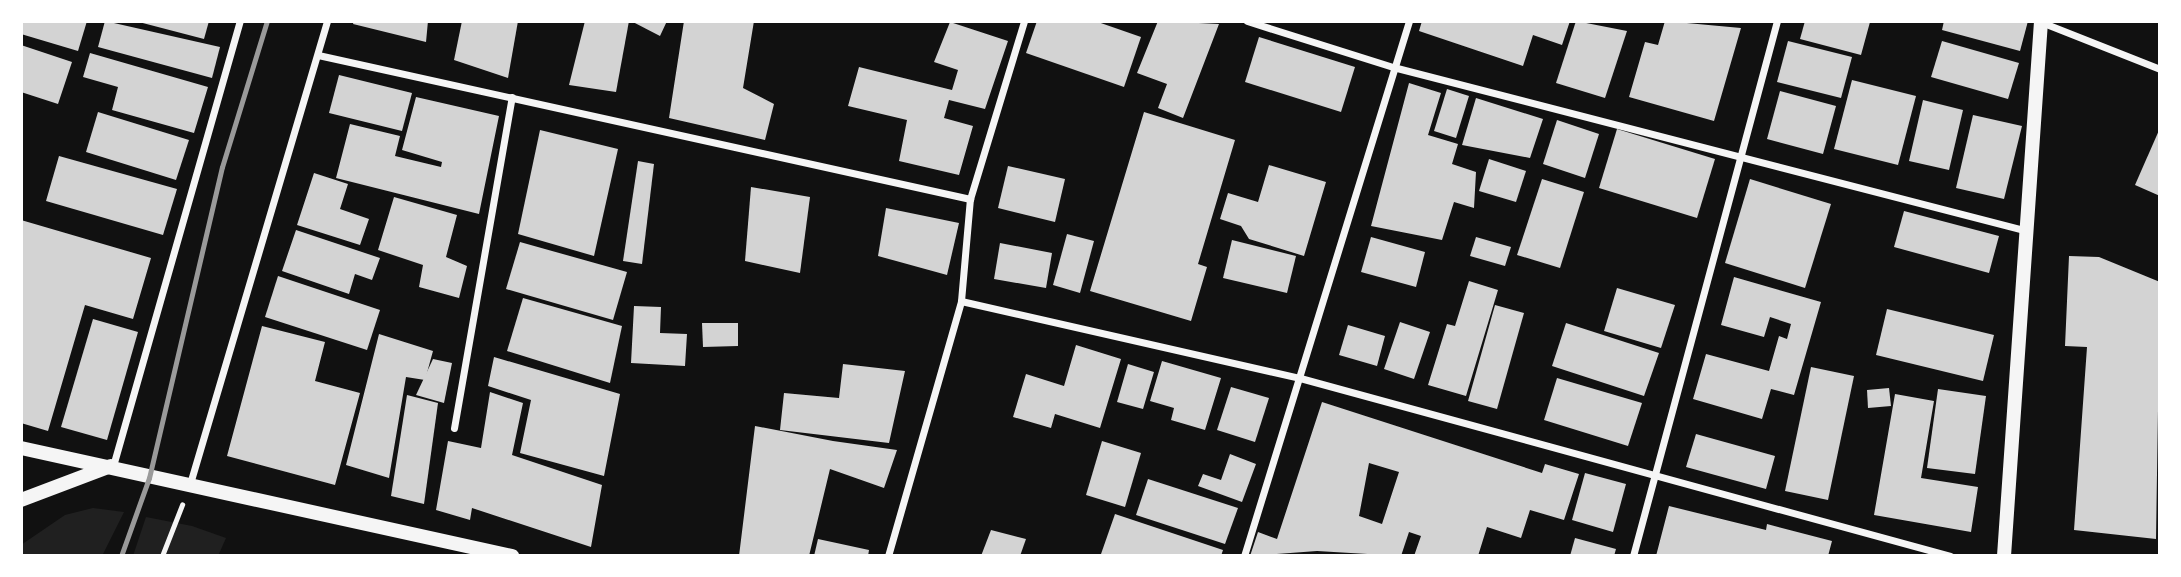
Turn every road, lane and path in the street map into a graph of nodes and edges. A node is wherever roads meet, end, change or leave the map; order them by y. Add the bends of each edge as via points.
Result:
1 (240, 21) edge
2 (327, 21) edge
3 (1024, 21) edge
4 (1247, 21) edge
5 (1409, 21) edge
6 (1777, 21) edge
7 (2041, 21) edge
8 (318, 55) junction
9 (1394, 67) junction
10 (2160, 69) edge
11 (512, 97) junction
12 (1743, 157) junction
13 (970, 199) junction
14 (2029, 231) junction
15 (961, 301) junction
16 (1300, 378) junction
17 (454, 428) dead end
18 (21, 448) edge
19 (113, 466) junction
20 (1654, 480) junction
21 (188, 487) junction
22 (21, 500) edge
23 (162, 556) edge
24 (512, 556) edge
25 (888, 556) edge
26 (1244, 556) edge
27 (1633, 556) edge
28 (1950, 556) edge
29 (2004, 556) edge

1 - 19 street
2 - 8 street
3 - 13 street
4 - 9 street
5 - 9 street
6 - 12 street
7 - 10 street
7 - 14 main road
8 - 11 street
8 - 21 street
9 - 12 street
9 - 16 street
11 - 13 street
11 - 17 street
12 - 14 street
12 - 20 street
13 - 15 street
14 - 29 main road
15 - 16 street
15 - 25 street
16 - 20 street
16 - 26 street
18 - 19 main road
19 - 21 main road
19 - 22 main road
20 - 27 street
20 - 28 street
21 - 23 path
21 - 24 main road

